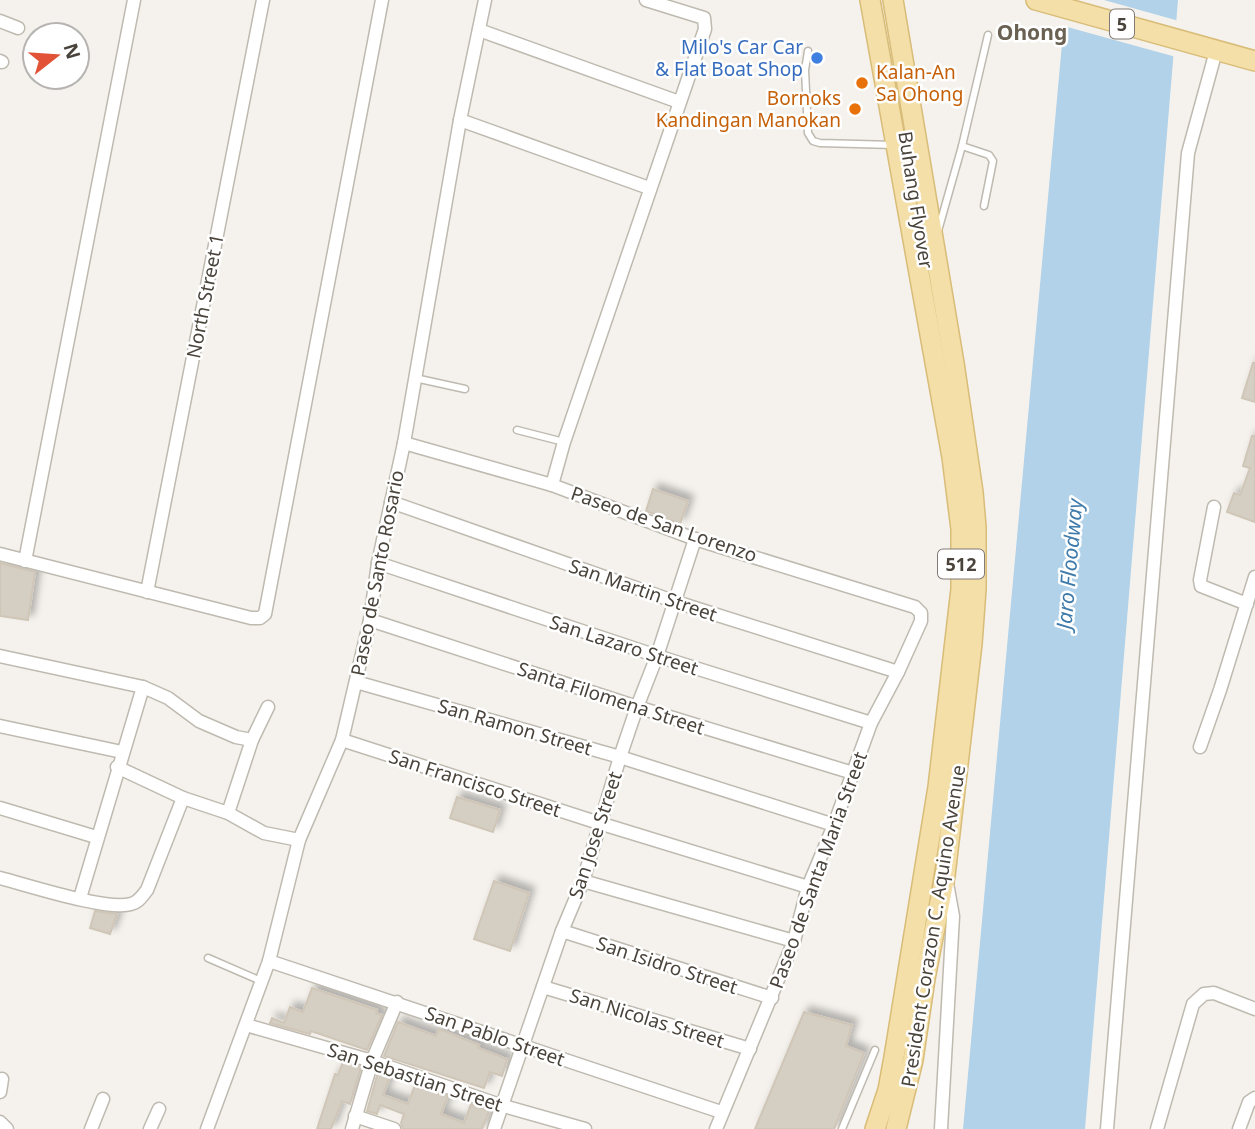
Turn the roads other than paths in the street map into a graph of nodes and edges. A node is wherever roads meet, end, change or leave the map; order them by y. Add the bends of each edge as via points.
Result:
1 (134, 0) edge
2 (263, 0) edge
3 (382, 0) edge
4 (485, 0) edge
5 (646, 0) edge
6 (870, 0) edge
7 (882, 0) edge
8 (1036, 0) edge
9 (895, 6) edge
10 (0, 21) edge
11 (18, 28) dead end
12 (479, 30) junction
13 (988, 35) dead end
14 (1212, 50) junction
15 (808, 51) dead end
16 (1255, 61) edge
17 (679, 102) junction
18 (460, 120) junction
19 (895, 146) junction
20 (962, 146) junction
21 (649, 188) junction
22 (984, 206) dead end
23 (934, 247) junction
24 (415, 379) junction
25 (465, 389) dead end
26 (950, 400) joint
27 (517, 430) dead end
28 (955, 431) junction
29 (564, 442) junction
30 (404, 443) junction
31 (552, 485) junction
32 (391, 502) junction
33 (1214, 507) dead end
34 (695, 540) junction
35 (0, 554) edge
36 (25, 561) junction
37 (378, 563) junction
38 (1255, 577) edge
39 (147, 592) junction
40 (676, 603) junction
41 (1247, 604) junction
42 (920, 613) joint
43 (370, 620) junction
44 (0, 656) edge
45 (657, 656) junction
46 (898, 672) junction
47 (356, 682) junction
48 (143, 687) junction
49 (268, 707) dead end
50 (637, 707) junction
51 (871, 723) junction
52 (0, 726) edge
53 (253, 740) junction
54 (342, 740) junction
55 (1200, 747) dead end
56 (122, 752) junction
57 (620, 757) junction
58 (117, 768) junction
59 (853, 773) junction
60 (183, 798) junction
61 (0, 808) edge
62 (228, 813) junction
63 (600, 823) junction
64 (834, 825) junction
65 (96, 837) junction
66 (299, 840) junction
67 (939, 841) junction
68 (945, 876) junction
69 (0, 878) edge
70 (583, 881) junction
71 (808, 887) junction
72 (80, 898) junction
73 (562, 931) junction
74 (794, 941) junction
75 (208, 958) dead end
76 (270, 961) junction
77 (916, 978) junction
78 (262, 982) junction
79 (543, 987) junction
80 (772, 998) junction
81 (397, 1002) junction
82 (1255, 1009) edge
83 (246, 1025) junction
84 (908, 1030) junction
85 (522, 1046) junction
86 (750, 1049) junction
87 (875, 1050) dead end
88 (372, 1061) junction
89 (1255, 1098) edge
90 (103, 1099) dead end
91 (500, 1105) junction
92 (159, 1109) dead end
93 (722, 1112) junction
94 (0, 1122) edge
95 (353, 1123) edge
96 (7, 1129) edge
97 (91, 1129) edge
98 (150, 1129) edge
99 (206, 1129) edge
100 (394, 1129) edge
101 (494, 1129) edge
102 (585, 1129) edge
103 (716, 1129) edge
104 (842, 1129) edge
105 (875, 1129) edge
106 (896, 1129) edge
107 (941, 1129) edge
108 (1107, 1129) edge
109 (1157, 1129) edge
110 (1239, 1129) edge

1 - 36 street
2 - 39 street, North Street 1
3 - 39 street via 265,614 251,618
4 - 12 street, Paseo de Santo Rosario
5 - 17 street via 704,18 706,23
6 - 19 main road, President Corazon C. Aquino Avenue / 512
7 - 26 main road, Buhang Flyover
8 - 14 main road, 5
9 - 23 main road, President Corazon C. Aquino Avenue / 512
10 - 11 street
12 - 17 street
12 - 18 street, Paseo de Santo Rosario
13 - 20 lane
14 - 16 main road, 5
14 - 108 street via 1188,153
15 - 19 lane via 805,80 808,133 813,141
17 - 21 street
18 - 21 street
18 - 24 street, Paseo de Santo Rosario
19 - 28 main road, President Corazon C. Aquino Avenue / 512
20 - 22 lane via 989,155 993,161
20 - 23 lane
21 - 29 street
23 - 28 main road, President Corazon C. Aquino Avenue / 512
24 - 25 lane
24 - 30 street, Paseo de Santo Rosario
26 - 28 main road, President Corazon C. Aquino Avenue / 512
27 - 29 lane
28 - 67 main road, President Corazon C. Aquino Avenue / 512 via 976,527 976,589 959,767
29 - 31 street
30 - 31 street, Paseo de San Lorenzo
30 - 32 street, Paseo de Santo Rosario
31 - 34 street, Paseo de San Lorenzo
32 - 37 street, Paseo de Santo Rosario
32 - 40 street, San Martin Street
33 - 41 street via 1202,586
34 - 40 street, San Jose Street
34 - 42 street, Paseo de San Lorenzo via 915,607
35 - 36 street
36 - 39 street
37 - 43 street, Paseo de Santo Rosario
37 - 45 street, San Lazaro Street
38 - 41 street
40 - 45 street, San Jose Street
40 - 46 street, San Martin Street
41 - 55 street
42 - 46 street, Paseo de Santa Maria Street via 921,621
43 - 47 street, Paseo de Santo Rosario
43 - 50 street, Santa Filomena Street
44 - 48 street
45 - 50 street, San Jose Street
45 - 51 street, San Lazaro Street
46 - 51 street, Paseo de Santa Maria Street
47 - 54 street, Paseo de Santo Rosario
47 - 57 street, San Ramon Street
48 - 53 street via 200,721
48 - 56 street
49 - 53 street
50 - 57 street, San Jose Street
50 - 59 street, Santa Filomena Street
51 - 59 street, Paseo de Santa Maria Street
52 - 56 street
53 - 62 street
54 - 63 street, San Francisco Street
54 - 66 street, Paseo de Santo Rosario
56 - 58 street
57 - 63 street, San Jose Street
57 - 64 street, San Ramon Street
58 - 60 street
58 - 65 street
59 - 64 street, Paseo de Santa Maria Street
60 - 62 street
60 - 72 street via 139,901 105,905
61 - 65 street
62 - 66 street via 264,833
63 - 70 street, San Jose Street
63 - 71 street, San Francisco Street
64 - 71 street, Paseo de Santa Maria Street
65 - 72 street
66 - 76 street, Paseo de Santo Rosario
67 - 68 main road, President Corazon C. Aquino Avenue / 512
67 - 77 main road, President Corazon C. Aquino Avenue / 512
68 - 77 main road, President Corazon C. Aquino Avenue / 512
68 - 107 street via 953,916
69 - 72 street
70 - 73 street, San Jose Street
70 - 74 street
71 - 74 street, Paseo de Santa Maria Street
73 - 79 street, San Jose Street
73 - 80 street, San Isidro Street
74 - 80 street, Paseo de Santa Maria Street
75 - 78 lane
76 - 78 street, Paseo de Santo Rosario
76 - 81 street, San Pablo Street
77 - 84 main road, President Corazon C. Aquino Avenue / 512
78 - 83 street, Paseo de Santo Rosario
79 - 85 street, San Jose Street
79 - 86 street, San Nicolas Street
80 - 86 street, Paseo de Santa Maria Street
81 - 85 street, San Pablo Street
81 - 88 street
82 - 109 street via 1214,993 1197,999
83 - 88 street, San Sebastian Street
83 - 99 street, Paseo de Santo Rosario
84 - 105 main road, President Corazon C. Aquino Avenue / 512
84 - 106 main road, President Corazon C. Aquino Avenue / 512 via 906,1095
85 - 91 street, San Jose Street
85 - 93 street, San Pablo Street
86 - 93 street, Paseo de Santa Maria Street
87 - 104 lane
88 - 91 street, San Sebastian Street
88 - 95 street
89 - 110 street
90 - 97 street
91 - 101 street, San Jose Street
91 - 102 street, San Sebastian Street
92 - 98 street
93 - 103 street, Paseo de Santa Maria Street
94 - 96 street
95 - 100 street

